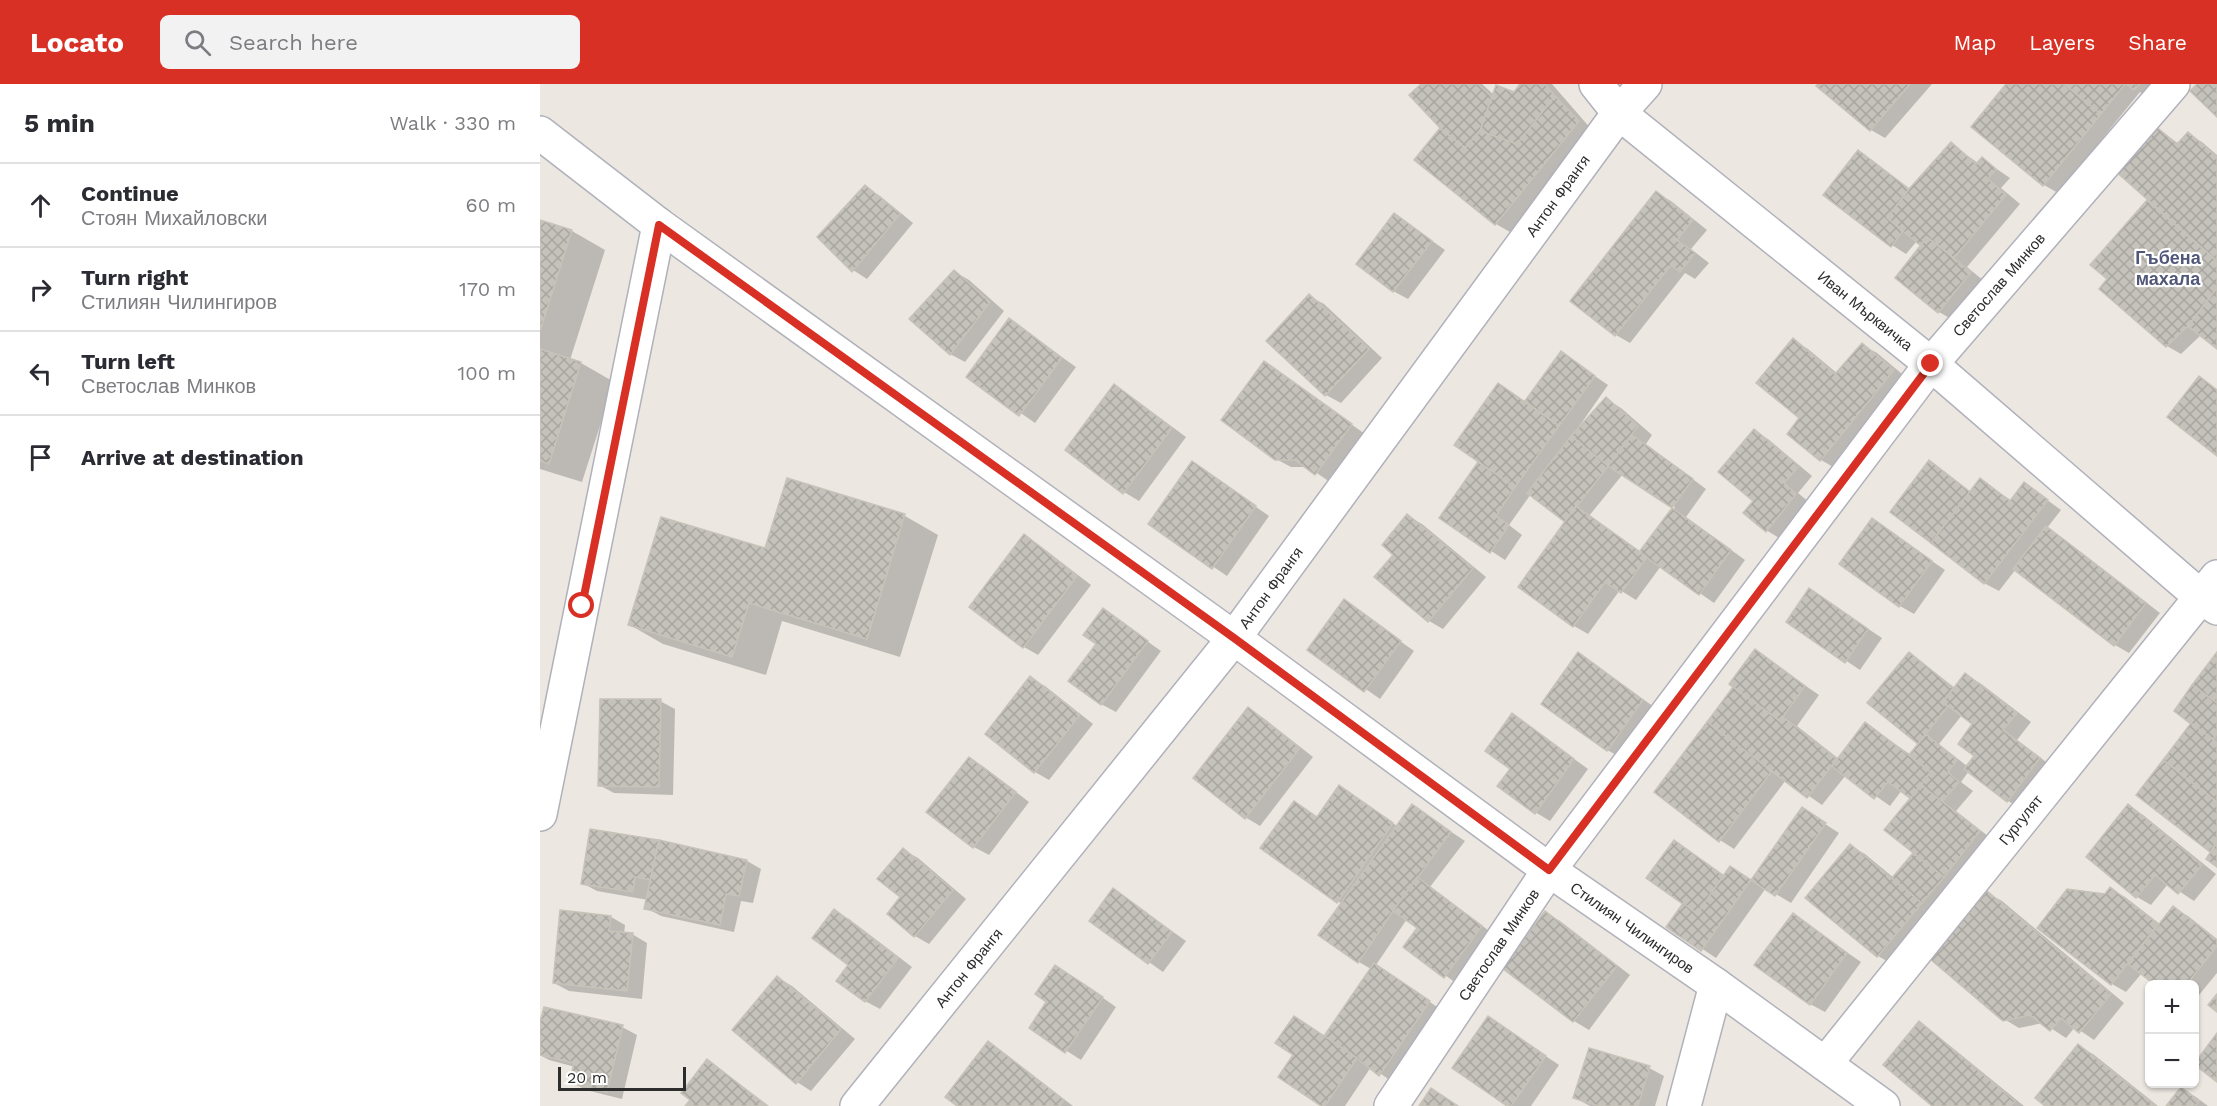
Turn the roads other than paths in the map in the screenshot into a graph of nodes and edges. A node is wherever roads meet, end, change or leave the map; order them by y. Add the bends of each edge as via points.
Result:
1 (1596, 84) edge
2 (1645, 84) edge
3 (2173, 84) edge
4 (1619, 113) junction
5 (540, 133) edge
6 (659, 225) junction
7 (1931, 364) junction
8 (2212, 594) edge
9 (1234, 638) junction
10 (540, 814) edge
11 (1549, 870) junction
12 (1716, 985) junction
13 (1826, 1064) junction
14 (857, 1106) edge
15 (1391, 1106) edge
16 (1684, 1106) edge
17 (1883, 1106) edge

1 - 4 street, Иван Мърквичка
2 - 4 street, Антон Франгя
3 - 7 street, Светослав Минков
4 - 7 street, Иван Мърквичка
4 - 9 street, Антон Франгя
5 - 6 street, Стилиян Чилингиров
6 - 9 street, Стилиян Чилингиров
6 - 10 street
7 - 8 street, Иван Мърквичка
7 - 11 street, Светослав Минков
8 - 13 street, Гургулят
9 - 11 street, Стилиян Чилингиров
9 - 14 street, Антон Франгя
11 - 12 street, Стилиян Чилингиров
11 - 15 street, Светослав Минков
12 - 13 street, Стилиян Чилингиров
12 - 16 street
13 - 17 street, Стилиян Чилингиров

